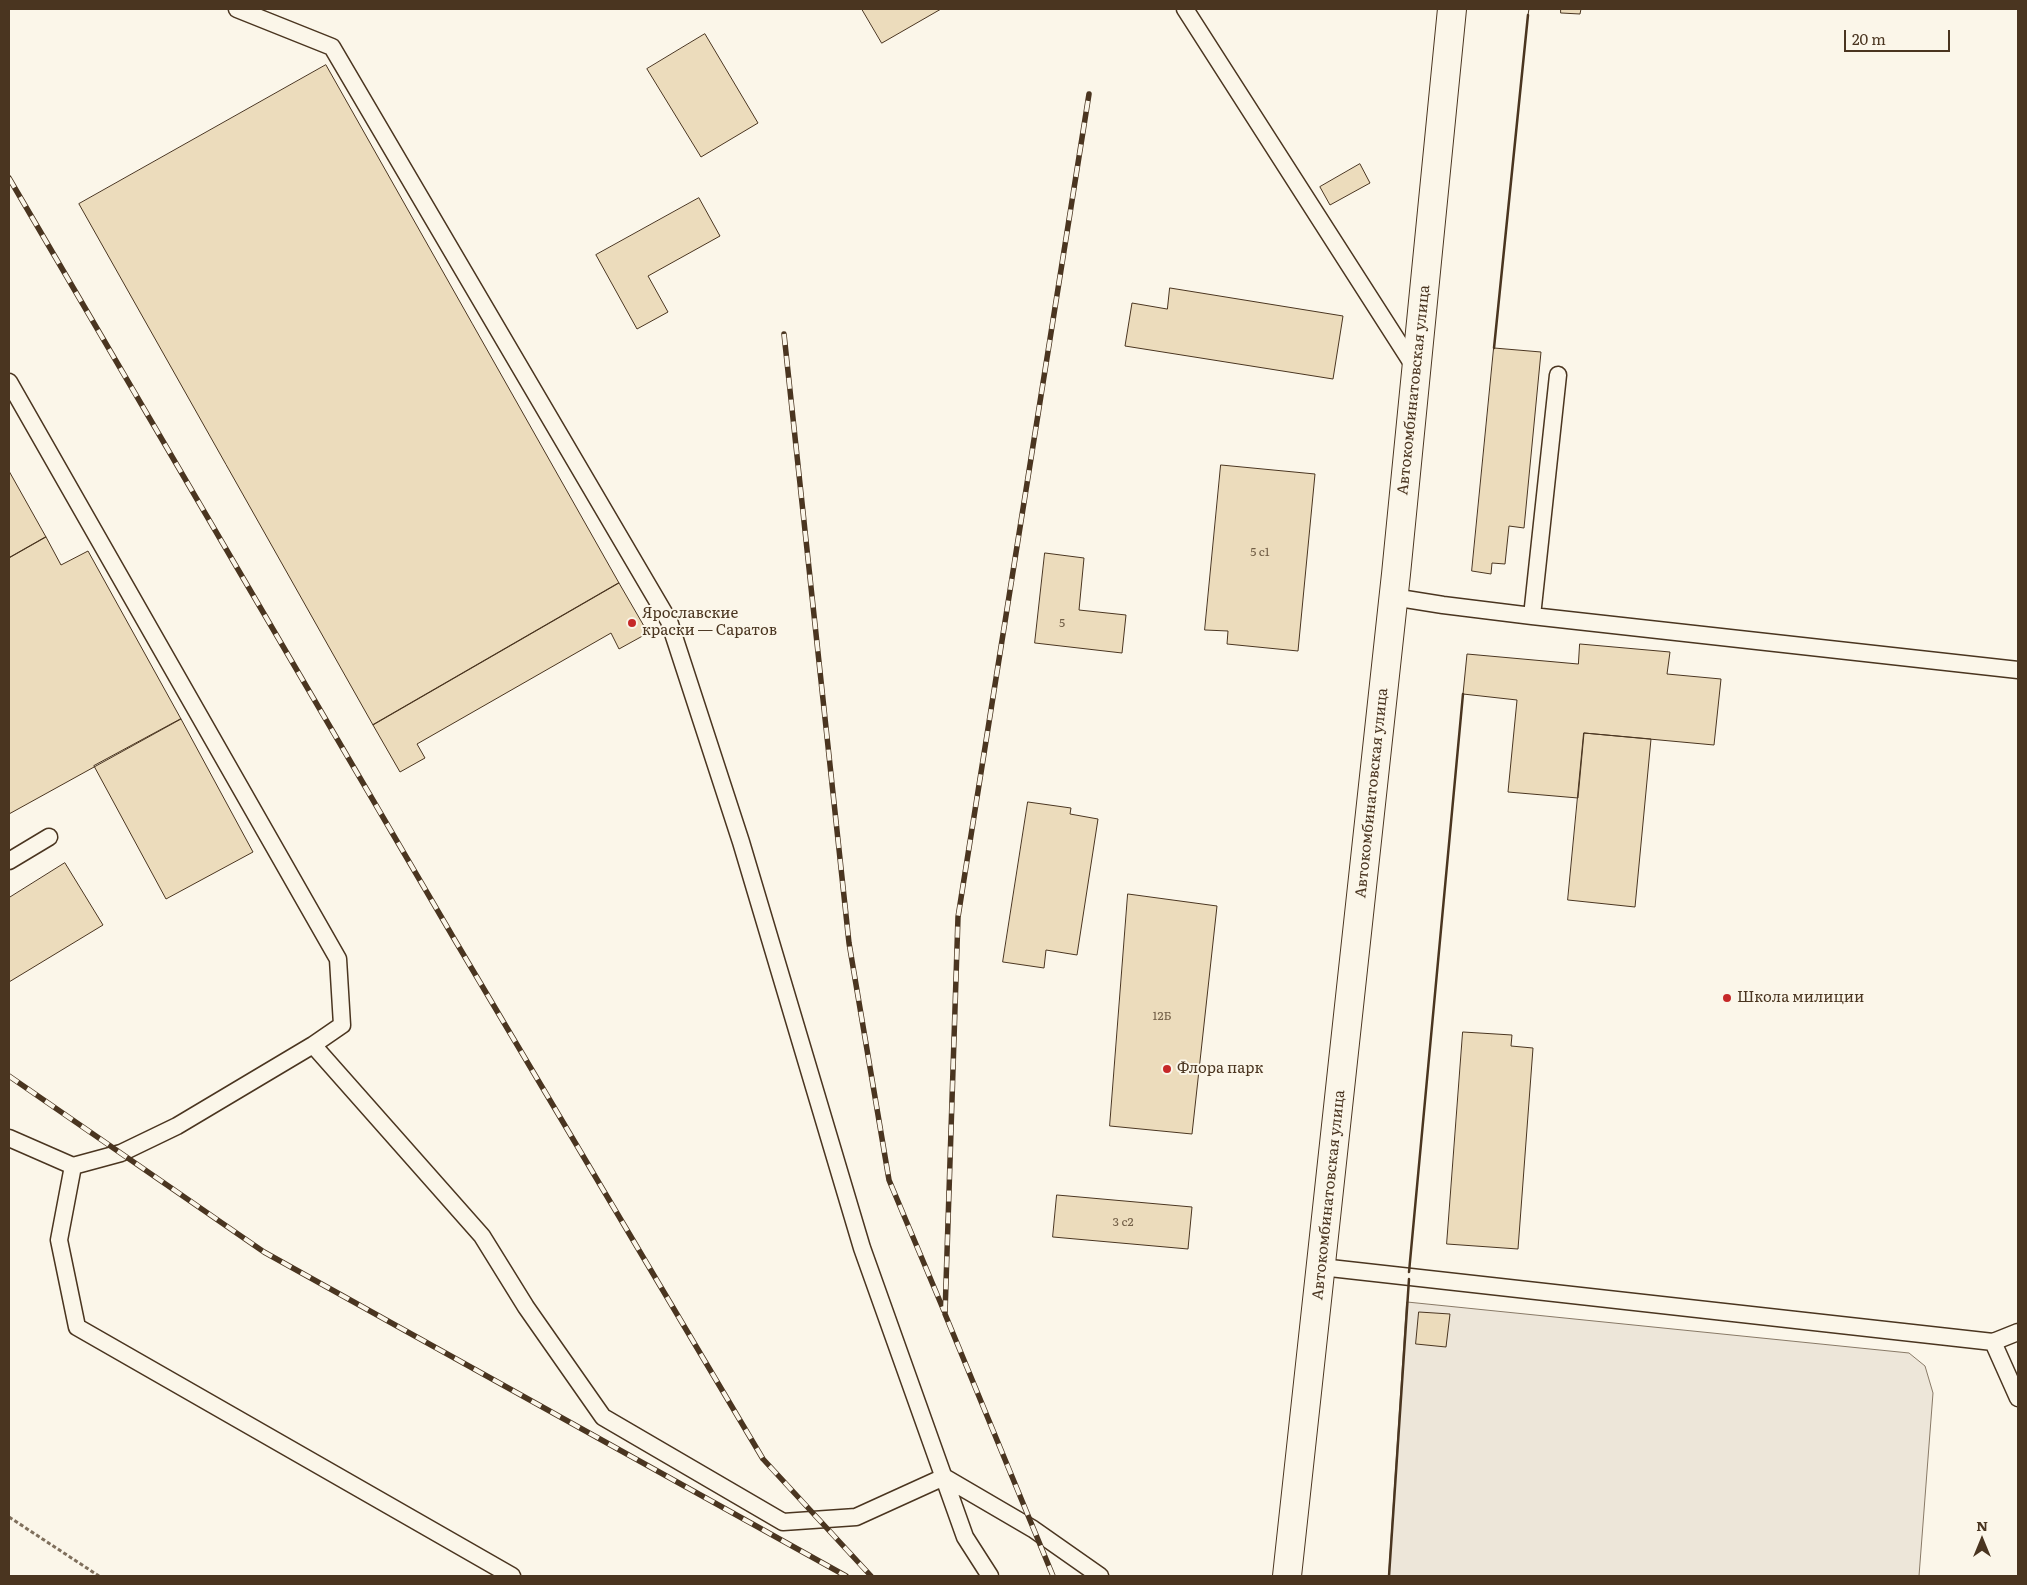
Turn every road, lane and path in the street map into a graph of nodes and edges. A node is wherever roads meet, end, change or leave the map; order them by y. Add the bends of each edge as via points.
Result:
1 (237, 9) edge
2 (1185, 9) edge
3 (1452, 9) edge
4 (1417, 370) junction
5 (1558, 375) dead end
6 (9, 382) edge
7 (1393, 597) junction
8 (1532, 616) junction
9 (2018, 669) edge
10 (49, 837) dead end
11 (9, 861) edge
12 (313, 1046) junction
13 (9, 1138) edge
14 (73, 1166) junction
15 (1321, 1267) junction
16 (2018, 1332) edge
17 (1993, 1342) junction
18 (2018, 1398) edge
19 (944, 1477) junction
20 (9, 1517) edge
21 (99, 1576) edge
22 (512, 1576) edge
23 (990, 1576) edge
24 (1100, 1576) edge
25 (1287, 1576) edge

1 - 19 lane via 332,47 669,621 741,842 862,1248
2 - 4 lane
3 - 4 street, Автокомбинатовская улица
4 - 7 street, Автокомбинатовская улица
5 - 8 lane
6 - 12 lane via 338,959 342,1025
7 - 8 lane
7 - 15 street, Автокомбинатовская улица
8 - 9 lane
10 - 11 lane
12 - 14 lane via 178,1126 120,1153
12 - 19 lane via 482,1236 526,1307 603,1416 782,1522 856,1517
13 - 14 lane
14 - 22 lane via 59,1240 77,1327
15 - 17 lane
15 - 25 street, Автокомбинатовская улица
16 - 17 lane
17 - 18 lane
19 - 23 lane via 966,1537
19 - 24 lane via 1033,1529
20 - 21 path

